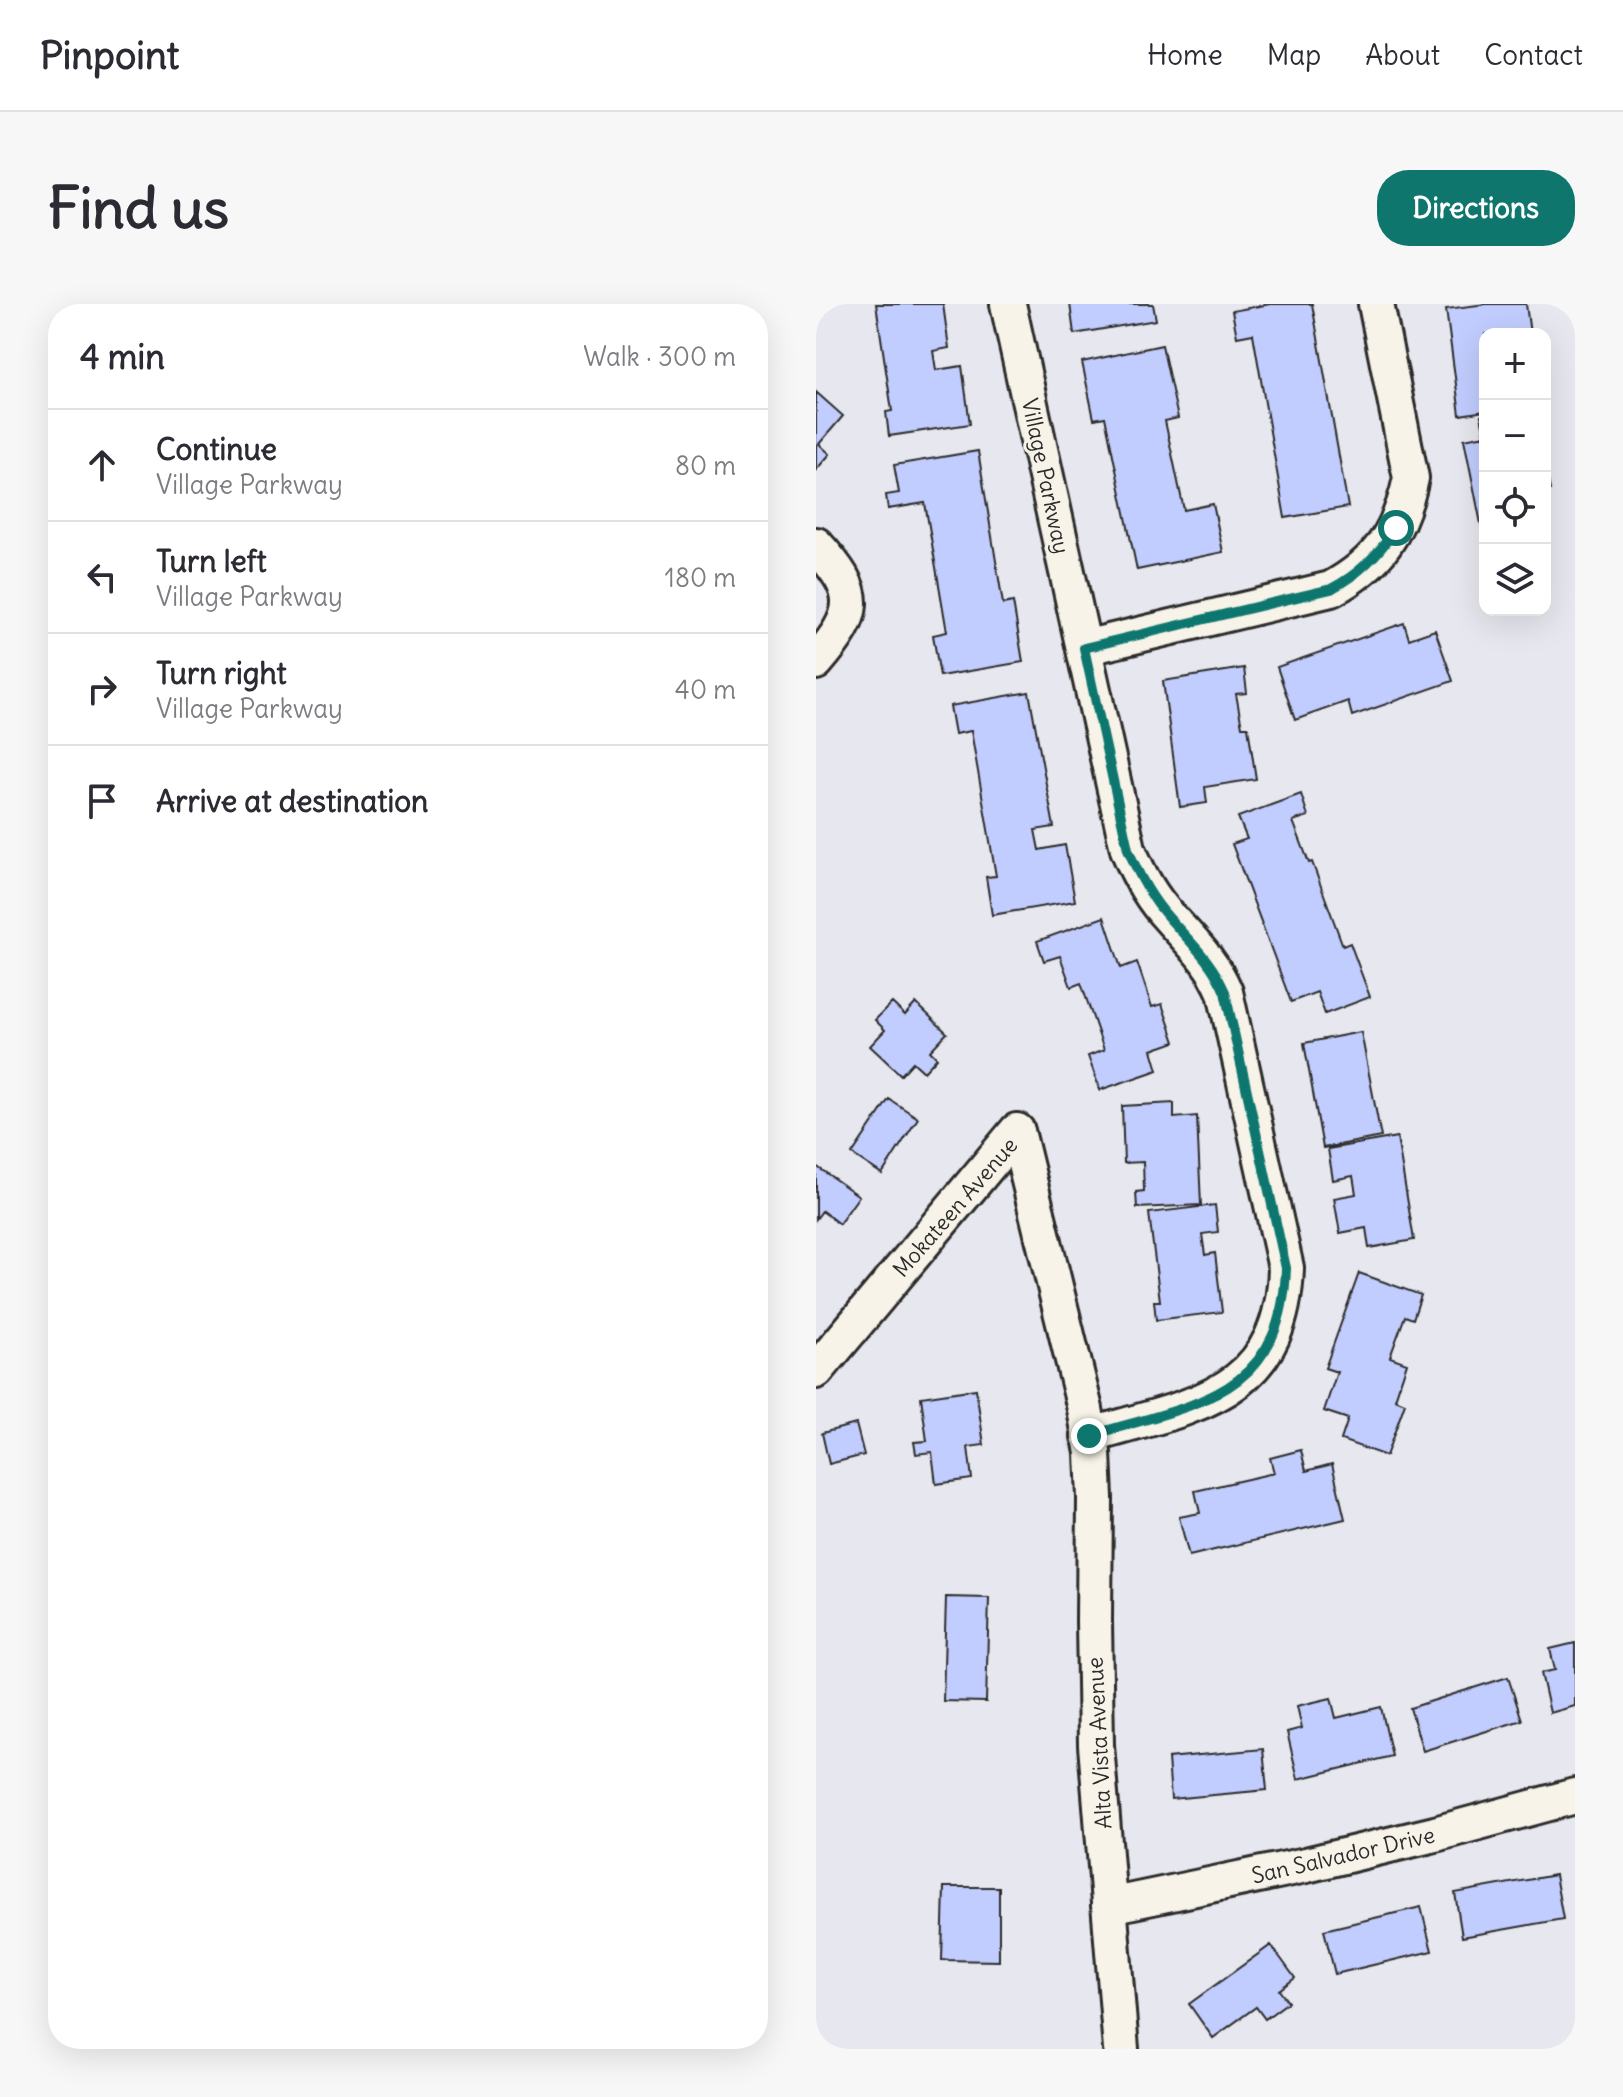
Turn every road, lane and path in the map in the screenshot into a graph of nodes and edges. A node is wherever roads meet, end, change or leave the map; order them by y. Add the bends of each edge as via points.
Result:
1 (1008, 304) edge
2 (1376, 304) edge
3 (816, 545) edge
4 (1084, 648) junction
5 (816, 662) edge
6 (816, 1371) edge
7 (1089, 1436) junction
8 (1575, 1796) edge
9 (1109, 1906) junction
10 (1121, 2049) edge

1 - 4 street, Village Parkway
2 - 4 street via 1411,478 1396,528 1382,549 1331,589
3 - 5 street via 839,570 849,598 844,628
4 - 7 street, Village Parkway via 1128,849 1148,890 1205,955 1225,992 1286,1268 1285,1299 1272,1341 1244,1376 1208,1400
6 - 7 street, Mokateen Avenue via 1017,1131
7 - 9 street, Alta Vista Avenue via 1095,1498 1096,1745
8 - 9 street, San Salvador Drive via 1306,1865
9 - 10 street, Alta Vista Avenue

